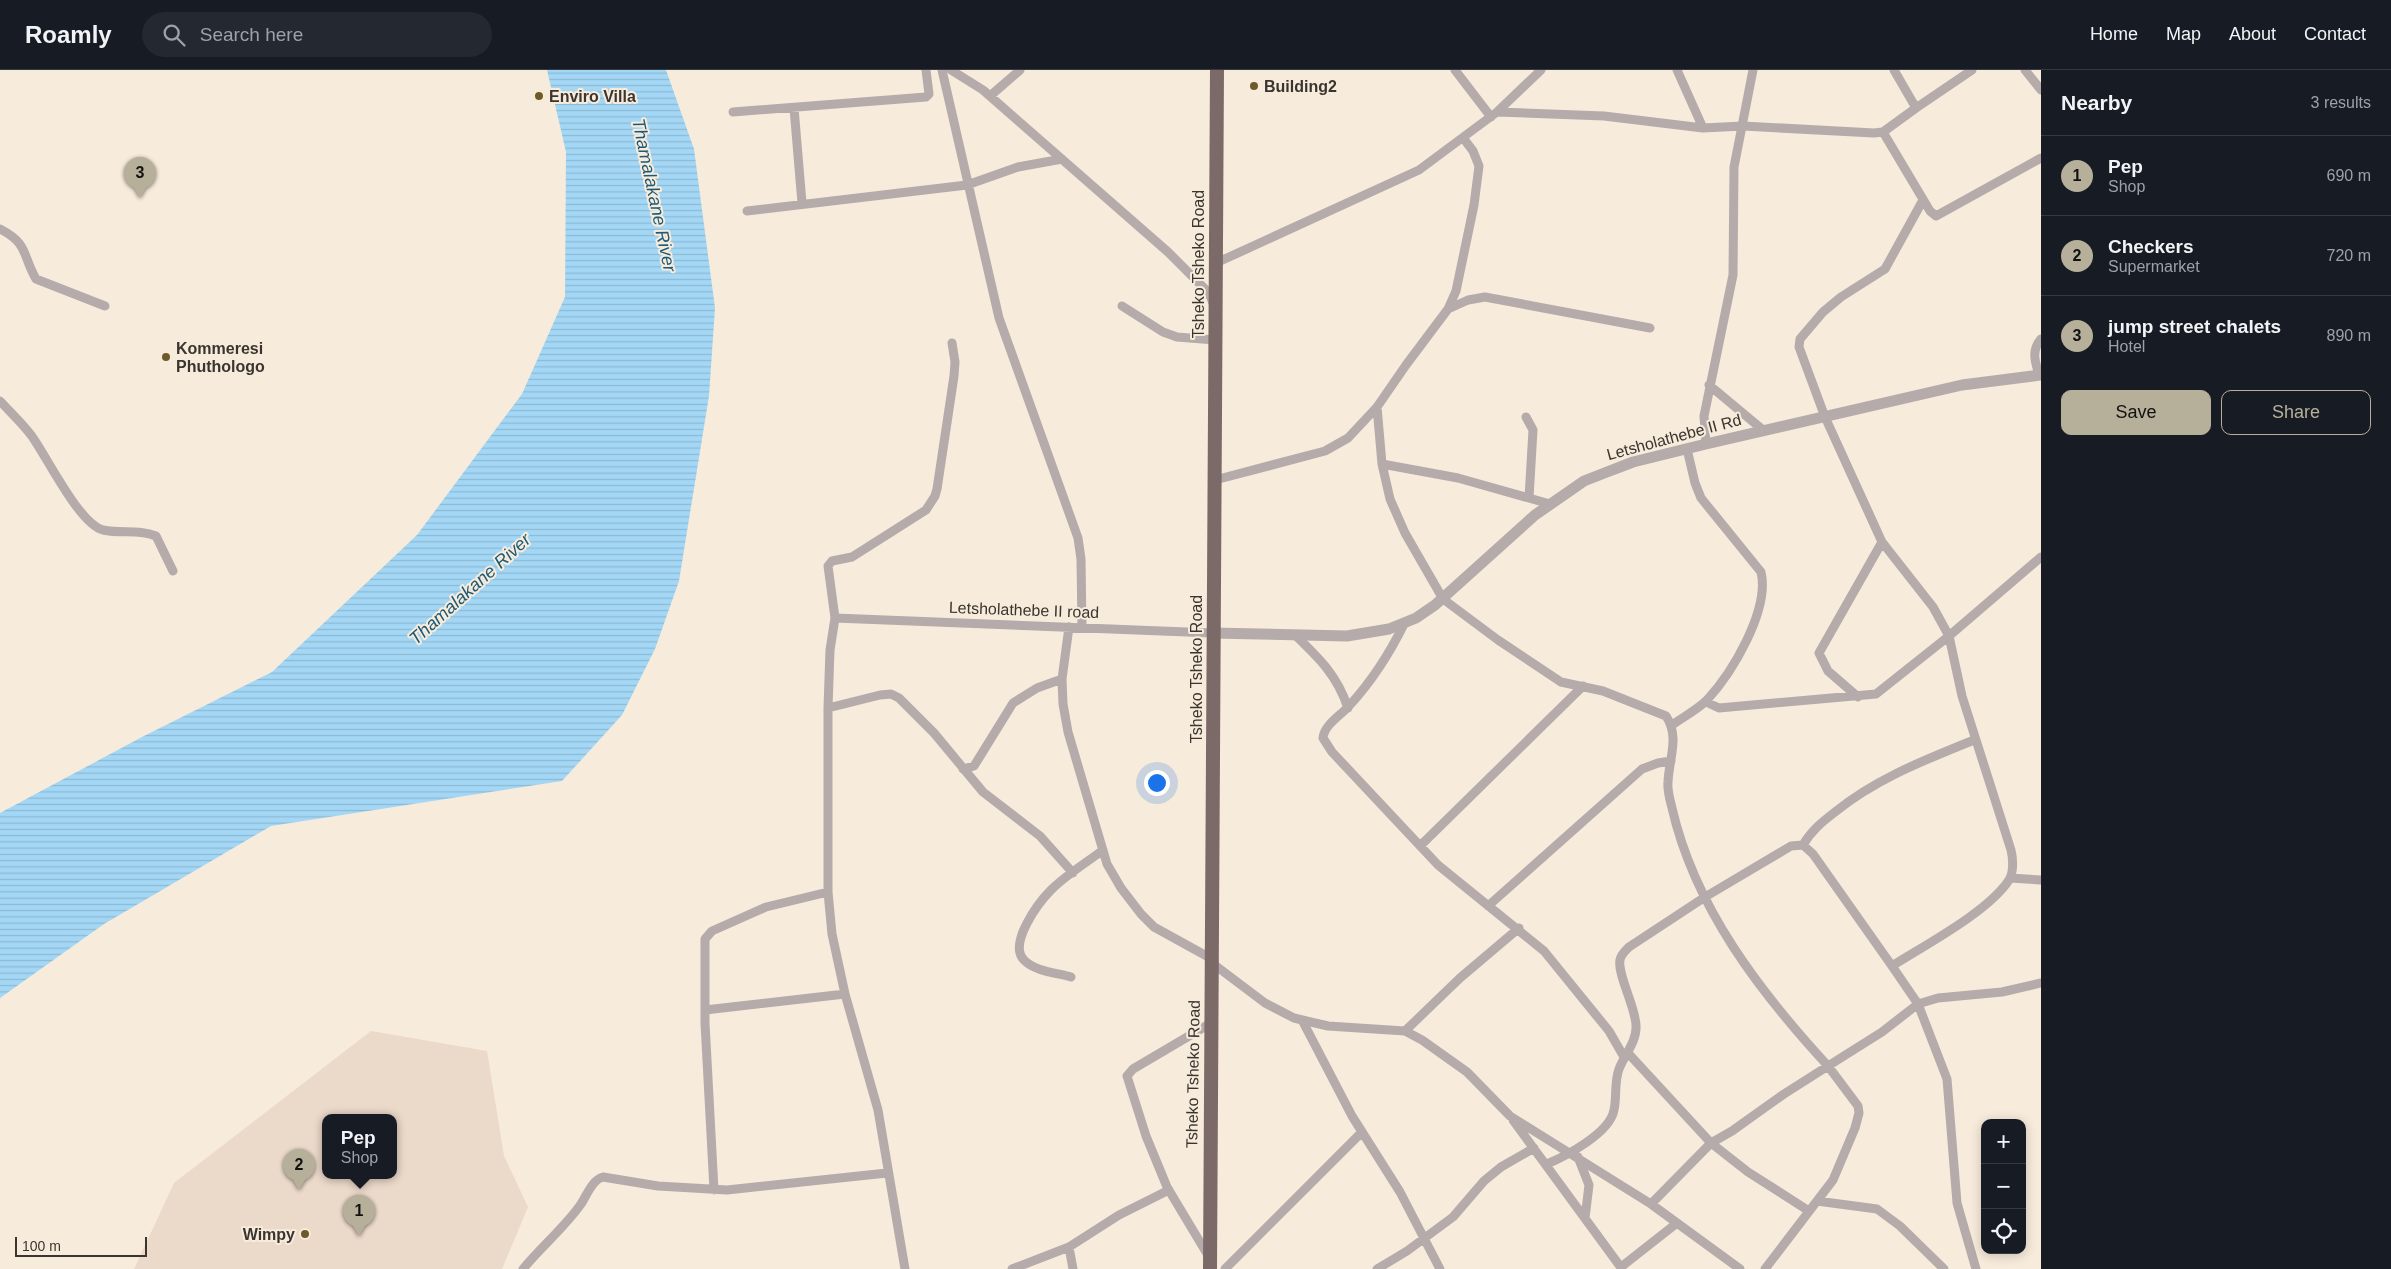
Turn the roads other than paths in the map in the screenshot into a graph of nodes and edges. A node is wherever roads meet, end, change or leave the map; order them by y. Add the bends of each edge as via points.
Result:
1 (926, 70) edge
2 (942, 70) edge
3 (951, 70) edge
4 (1020, 70) edge
5 (1217, 70) edge
6 (1455, 70) edge
7 (1541, 70) edge
8 (1677, 70) edge
9 (1753, 70) edge
10 (1894, 70) edge
11 (1972, 70) edge
12 (2026, 70) edge
13 (2041, 90) edge
14 (990, 96) junction
15 (794, 108) junction
16 (1916, 108) junction
17 (733, 112) dead end
18 (1494, 115) junction
19 (1743, 126) junction
20 (1703, 128) junction
21 (1883, 132) junction
22 (1464, 139) junction
23 (2041, 158) edge
24 (1062, 159) junction
25 (967, 185) junction
26 (1923, 200) junction
27 (802, 203) junction
28 (747, 211) dead end
29 (0, 229) edge
30 (1216, 263) junction
31 (106, 306) dead end
32 (1122, 306) dead end
33 (1215, 306) junction
34 (1448, 309) junction
35 (1650, 328) dead end
36 (2041, 339) edge
37 (1215, 340) junction
38 (952, 343) dead end
39 (2040, 375) edge
40 (1709, 385) junction
41 (0, 401) edge
42 (1377, 407) junction
43 (1526, 417) dead end
44 (1825, 417) junction
45 (1763, 430) junction
46 (1706, 444) junction
47 (1687, 449) junction
48 (1382, 464) junction
49 (1215, 480) junction
50 (1528, 498) junction
51 (1550, 504) junction
52 (1882, 542) junction
53 (2041, 558) edge
54 (173, 571) dead end
55 (1443, 599) junction
56 (835, 618) junction
57 (1405, 622) junction
58 (1069, 627) junction
59 (1082, 627) junction
60 (1212, 632) junction
61 (1295, 634) junction
62 (1950, 636) junction
63 (1062, 679) junction
64 (1583, 686) junction
65 (1858, 697) junction
66 (1706, 702) junction
67 (828, 708) junction
68 (1348, 708) junction
69 (1672, 725) junction
70 (1974, 740) junction
71 (1671, 761) junction
72 (963, 769) junction
73 (1803, 845) junction
74 (1420, 846) junction
75 (1103, 850) junction
76 (1073, 873) junction
77 (2010, 878) junction
78 (2041, 880) edge
79 (828, 892) junction
80 (1705, 897) junction
81 (1488, 906) junction
82 (1519, 928) junction
83 (1212, 961) junction
84 (1892, 966) junction
85 (1070, 977) dead end
86 (2041, 983) edge
87 (845, 994) junction
88 (1918, 1004) junction
89 (705, 1010) junction
90 (1302, 1020) junction
91 (1211, 1024) junction
92 (1405, 1031) junction
93 (1625, 1054) junction
94 (1828, 1066) junction
95 (1510, 1116) junction
96 (1362, 1132) junction
97 (1711, 1143) junction
98 (1534, 1148) junction
99 (1574, 1155) junction
100 (1547, 1164) junction
101 (888, 1173) junction
102 (714, 1190) junction
103 (1169, 1190) junction
104 (1817, 1201) junction
105 (1651, 1204) junction
106 (1809, 1211) junction
107 (1585, 1218) junction
108 (1677, 1223) junction
109 (1424, 1239) junction
110 (1069, 1247) junction
111 (1210, 1264) edge
112 (1621, 1268) edge
113 (523, 1269) edge
114 (905, 1269) edge
115 (1012, 1269) edge
116 (1073, 1269) edge
117 (1225, 1269) edge
118 (1376, 1269) edge
119 (1440, 1269) edge
120 (1740, 1269) edge
121 (1765, 1269) edge
122 (1944, 1269) edge
123 (1976, 1269) edge

1 - 15 street via 929,94 926,97
2 - 25 street
3 - 14 street
4 - 14 street
5 - 30 highway, Tsheko Tsheko Road
6 - 18 street
7 - 18 street
8 - 20 street
9 - 19 street
10 - 16 street
11 - 16 street
12 - 13 street
14 - 24 street
15 - 17 street
15 - 27 street
16 - 21 street
18 - 20 street via 1604,116
18 - 22 street
19 - 20 street
19 - 21 street
19 - 40 street via 1733,176 1732,274
21 - 26 street
22 - 30 street via 1419,170
22 - 34 street via 1478,160 1478,179 1456,291
23 - 26 street via 1937,216
24 - 25 street via 1018,167
24 - 33 street via 1182,265 1209,293
25 - 27 street
25 - 59 street via 999,318 1078,538
26 - 44 street via 1885,269 1841,296 1800,339 1799,347 1806,369
27 - 28 street
29 - 31 street via 17,238 36,279
30 - 33 highway, Tsheko Tsheko Road
32 - 37 street via 1177,338
33 - 37 highway, Tsheko Tsheko Road
34 - 35 street via 1485,297
34 - 42 street
36 - 39 street via 2034,354
37 - 49 highway, Tsheko Tsheko Road
38 - 56 street via 954,376 935,496 926,510 852,556 829,563
39 - 44 street, Letsholathebe II Rd via 1962,385
40 - 45 street
40 - 46 street via 1704,423
41 - 54 street via 32,435 52,470 92,523 102,530 146,532 156,536
42 - 48 street
42 - 49 street via 1348,438 1325,450
43 - 50 street via 1533,430
44 - 45 street, Letsholathebe II Rd
44 - 52 street
45 - 46 street, Letsholathebe II Rd
46 - 47 street, Letsholathebe II Rd
47 - 51 street, Letsholathebe II Rd via 1607,472 1584,482
47 - 66 street via 1701,498 1761,572 1764,584 1749,636 1729,673
48 - 50 street via 1458,478
48 - 55 street via 1398,519
49 - 60 highway, Tsheko Tsheko Road
50 - 51 street
51 - 55 street, Letsholathebe II Rd
52 - 62 street via 1933,607
52 - 65 street via 1819,653 1828,672
53 - 62 street
55 - 57 street, Letsholathebe II Rd
55 - 64 street via 1553,678
56 - 58 street, Letsholathebe II road
56 - 67 street via 830,650
57 - 61 street, Letsholathebe II Rd via 1389,629 1347,636
57 - 68 street via 1373,677
58 - 59 street, Letsholathebe II road
58 - 63 street
59 - 60 street, Letsholathebe II road
60 - 61 street, Letsholathebe II Rd
60 - 83 highway, Tsheko Tsheko Road
61 - 68 street via 1331,671
62 - 65 street via 1880,692
62 - 70 street
63 - 72 street via 1037,688 1013,703 974,766
63 - 75 street via 1068,732
64 - 69 street via 1657,711
64 - 74 street
65 - 66 street via 1719,708
66 - 69 street
67 - 72 street via 891,694 928,726
67 - 79 street
68 - 74 street via 1327,727 1323,738 1332,752
69 - 71 street
70 - 73 street via 1872,785 1815,828
70 - 77 street via 2011,850
71 - 80 street via 1667,783 1671,807
71 - 81 street via 1642,769
72 - 76 street via 983,792 1040,836
73 - 80 street via 1791,846
73 - 84 street via 1813,854
74 - 81 street
75 - 76 street
75 - 83 street via 1113,876 1141,914 1165,934
76 - 85 street via 1050,891 1018,942 1020,954 1027,963
77 - 78 street
77 - 84 street via 1968,918
79 - 87 street via 832,934
79 - 89 street via 766,907 708,934 704,944
80 - 93 street via 1629,947 1622,955 1620,969 1637,1028
80 - 94 street via 1736,951 1791,1024
81 - 82 street
82 - 92 street
82 - 93 street via 1544,951 1577,990
83 - 90 street via 1266,1003
83 - 91 highway, Tsheko Tsheko Road
84 - 88 street
86 - 88 street via 2002,992 1938,998
87 - 89 street
87 - 101 street via 878,1110
88 - 94 street via 1882,1032
88 - 123 street via 1947,1079 1956,1203
89 - 102 street
90 - 92 street via 1328,1026
90 - 96 street
91 - 103 street via 1127,1073 1146,1136
91 - 111 highway, Tsheko Tsheko Road
92 - 95 street via 1467,1072
93 - 97 street
93 - 99 street via 1618,1072 1611,1119
94 - 97 street
94 - 104 street via 1855,1100 1859,1113 1833,1180
95 - 98 street
95 - 99 street
96 - 109 street via 1400,1192
96 - 117 street
97 - 105 street
97 - 106 street via 1748,1172
98 - 100 street
98 - 109 street via 1484,1181 1453,1217
99 - 100 street
99 - 105 street
99 - 107 street via 1589,1186
100 - 107 street
101 - 102 street
101 - 114 street
102 - 113 street via 599,1178 561,1229 541,1246
103 - 110 street via 1119,1215
103 - 111 street
104 - 106 street
104 - 122 street via 1877,1209 1900,1226
105 - 108 street
106 - 121 street
107 - 112 street
108 - 112 street
108 - 120 street
109 - 118 street
109 - 119 street
110 - 115 street
110 - 116 street

